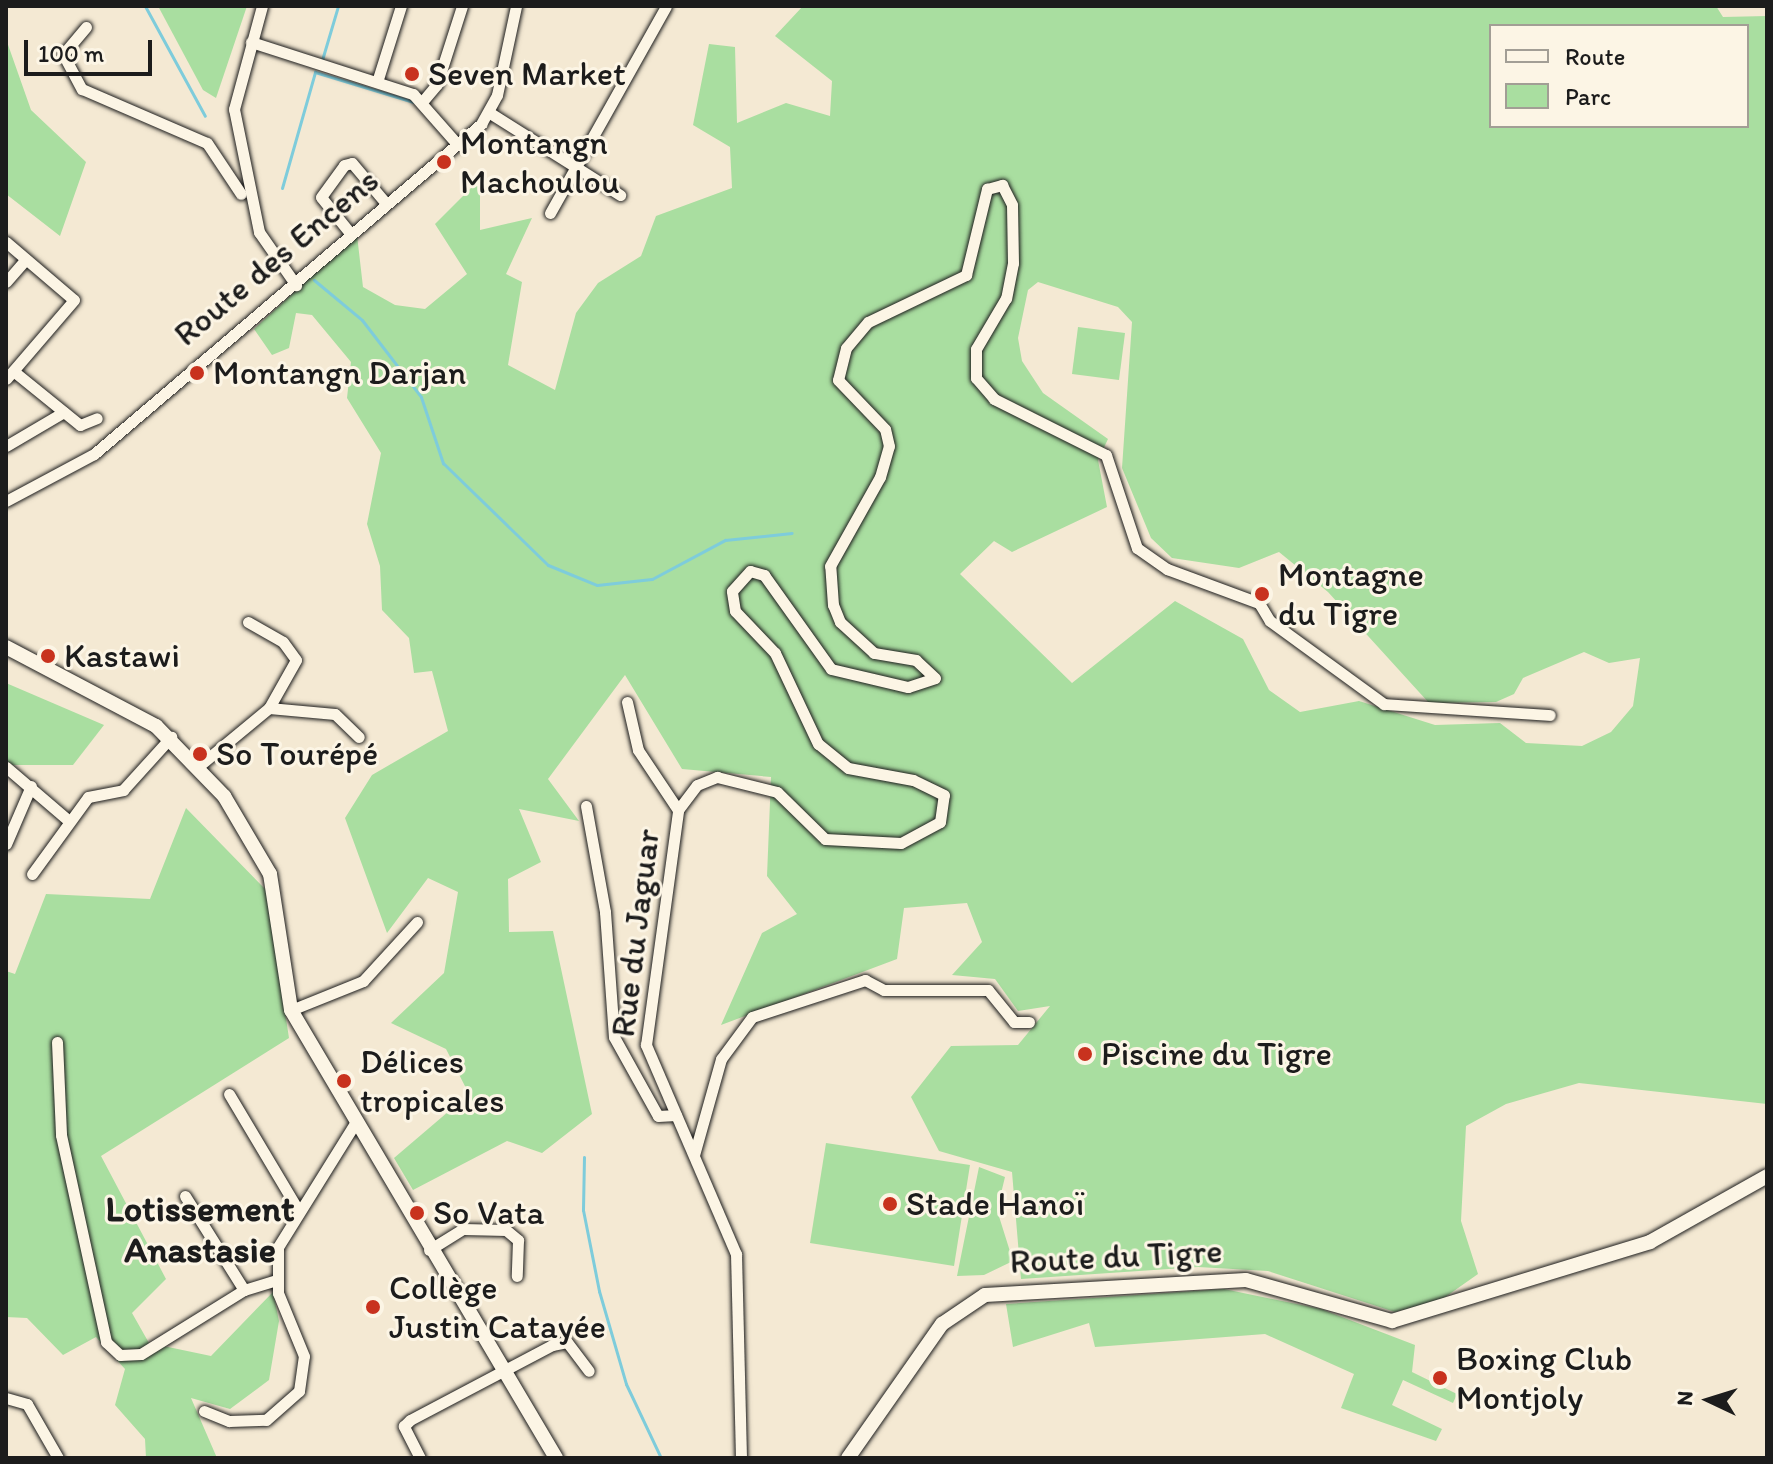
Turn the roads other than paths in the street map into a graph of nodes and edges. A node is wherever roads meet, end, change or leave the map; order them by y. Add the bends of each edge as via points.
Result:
1 (262, 6) edge
2 (401, 6) edge
3 (462, 6) edge
4 (516, 6) edge
5 (666, 6) edge
6 (86, 27) dead end
7 (251, 42) junction
8 (377, 82) junction
9 (422, 102) junction
10 (490, 113) junction
11 (458, 145) junction
12 (247, 165) junction
13 (581, 165) junction
14 (229, 171) junction
15 (241, 194) dead end
16 (620, 195) dead end
17 (384, 201) junction
18 (550, 213) dead end
19 (350, 233) junction
20 (6, 242) edge
21 (26, 259) junction
22 (6, 282) edge
23 (296, 285) junction
24 (11, 376) edge
25 (64, 412) junction
26 (97, 418) dead end
27 (6, 446) edge
28 (6, 501) edge
29 (248, 622) dead end
30 (6, 647) edge
31 (627, 702) dead end
32 (269, 708) junction
33 (1550, 715) dead end
34 (171, 737) junction
35 (359, 737) dead end
36 (200, 765) junction
37 (6, 767) edge
38 (31, 786) junction
39 (586, 806) dead end
40 (678, 810) junction
41 (69, 821) junction
42 (6, 844) edge
43 (32, 874) dead end
44 (417, 922) dead end
45 (291, 1010) junction
46 (1029, 1022) dead end
47 (57, 1042) dead end
48 (229, 1094) dead end
49 (676, 1115) junction
50 (354, 1125) junction
51 (694, 1155) junction
52 (1767, 1176) edge
53 (185, 1196) dead end
54 (297, 1208) junction
55 (429, 1250) junction
56 (517, 1276) dead end
57 (277, 1280) junction
58 (244, 1290) junction
59 (503, 1370) junction
60 (589, 1371) dead end
61 (6, 1398) edge
62 (204, 1411) dead end
63 (848, 1456) edge
64 (58, 1458) edge
65 (420, 1458) edge
66 (556, 1458) edge
67 (741, 1458) edge

1 - 7 street
2 - 8 street
3 - 9 street via 437,84
4 - 10 street
5 - 13 street
6 - 14 street via 63,54 82,89 207,143
7 - 8 street
7 - 12 street via 233,96
8 - 9 street
9 - 11 street
10 - 11 street, Route des Encens
10 - 13 street
11 - 17 street, Route des Encens
12 - 14 street
12 - 23 street via 259,232
13 - 16 street
13 - 18 street
14 - 15 street
17 - 19 street, Route des Encens
17 - 19 street via 352,163 344,165 321,197
19 - 23 street, Route des Encens
20 - 21 street
21 - 22 street
21 - 24 street via 74,300
23 - 28 street, Route des Encens via 191,365 94,454
24 - 25 street
25 - 26 street via 86,427
25 - 27 street
29 - 32 street via 283,642 296,660
30 - 34 main road via 67,673
31 - 40 street via 638,750
32 - 35 street via 335,714
32 - 36 street
33 - 40 street, Rue du Jaguar via 1384,704 1270,621 1259,603 1167,569 1137,548 1106,455 994,399 976,378 976,349 1006,298 1013,263 1012,205 1002,185 993,183 966,275 868,322 846,348 838,380 885,429 889,458 830,566 833,605 840,622 874,653 916,660 935,678 908,687 831,669 764,575 750,571 732,591 735,611 775,653 818,744 848,768 913,780 944,795 940,822 901,843 825,839 784,797 759,785 717,777 697,785
34 - 36 main road
34 - 41 street via 123,790 92,794
36 - 45 main road via 270,874
37 - 38 street
38 - 41 street
38 - 42 street
39 - 49 street via 605,912 614,1037 658,1116
40 - 49 street, Rue du Jaguar via 646,1040
41 - 43 street
44 - 45 street via 363,981
45 - 50 main road
46 - 51 street via 1014,1022 988,990 884,990 865,980 752,1017 721,1059
47 - 58 street via 65,1157 106,1342 120,1355 141,1354
48 - 54 street
49 - 51 street, Rue du Jaguar
50 - 54 street
50 - 55 main road
51 - 67 street, Rue du Jaguar via 736,1254
52 - 63 main road, Route du Tigre via 1650,1242 1392,1321 1246,1280 985,1295 942,1324
53 - 58 street
54 - 57 street via 278,1247
55 - 56 street via 476,1228 506,1230 519,1253
55 - 59 main road
57 - 58 street
57 - 62 street via 304,1356 299,1391 266,1420 229,1421
59 - 60 street via 567,1342
59 - 65 street via 404,1426
59 - 66 main road
61 - 64 street via 27,1404

